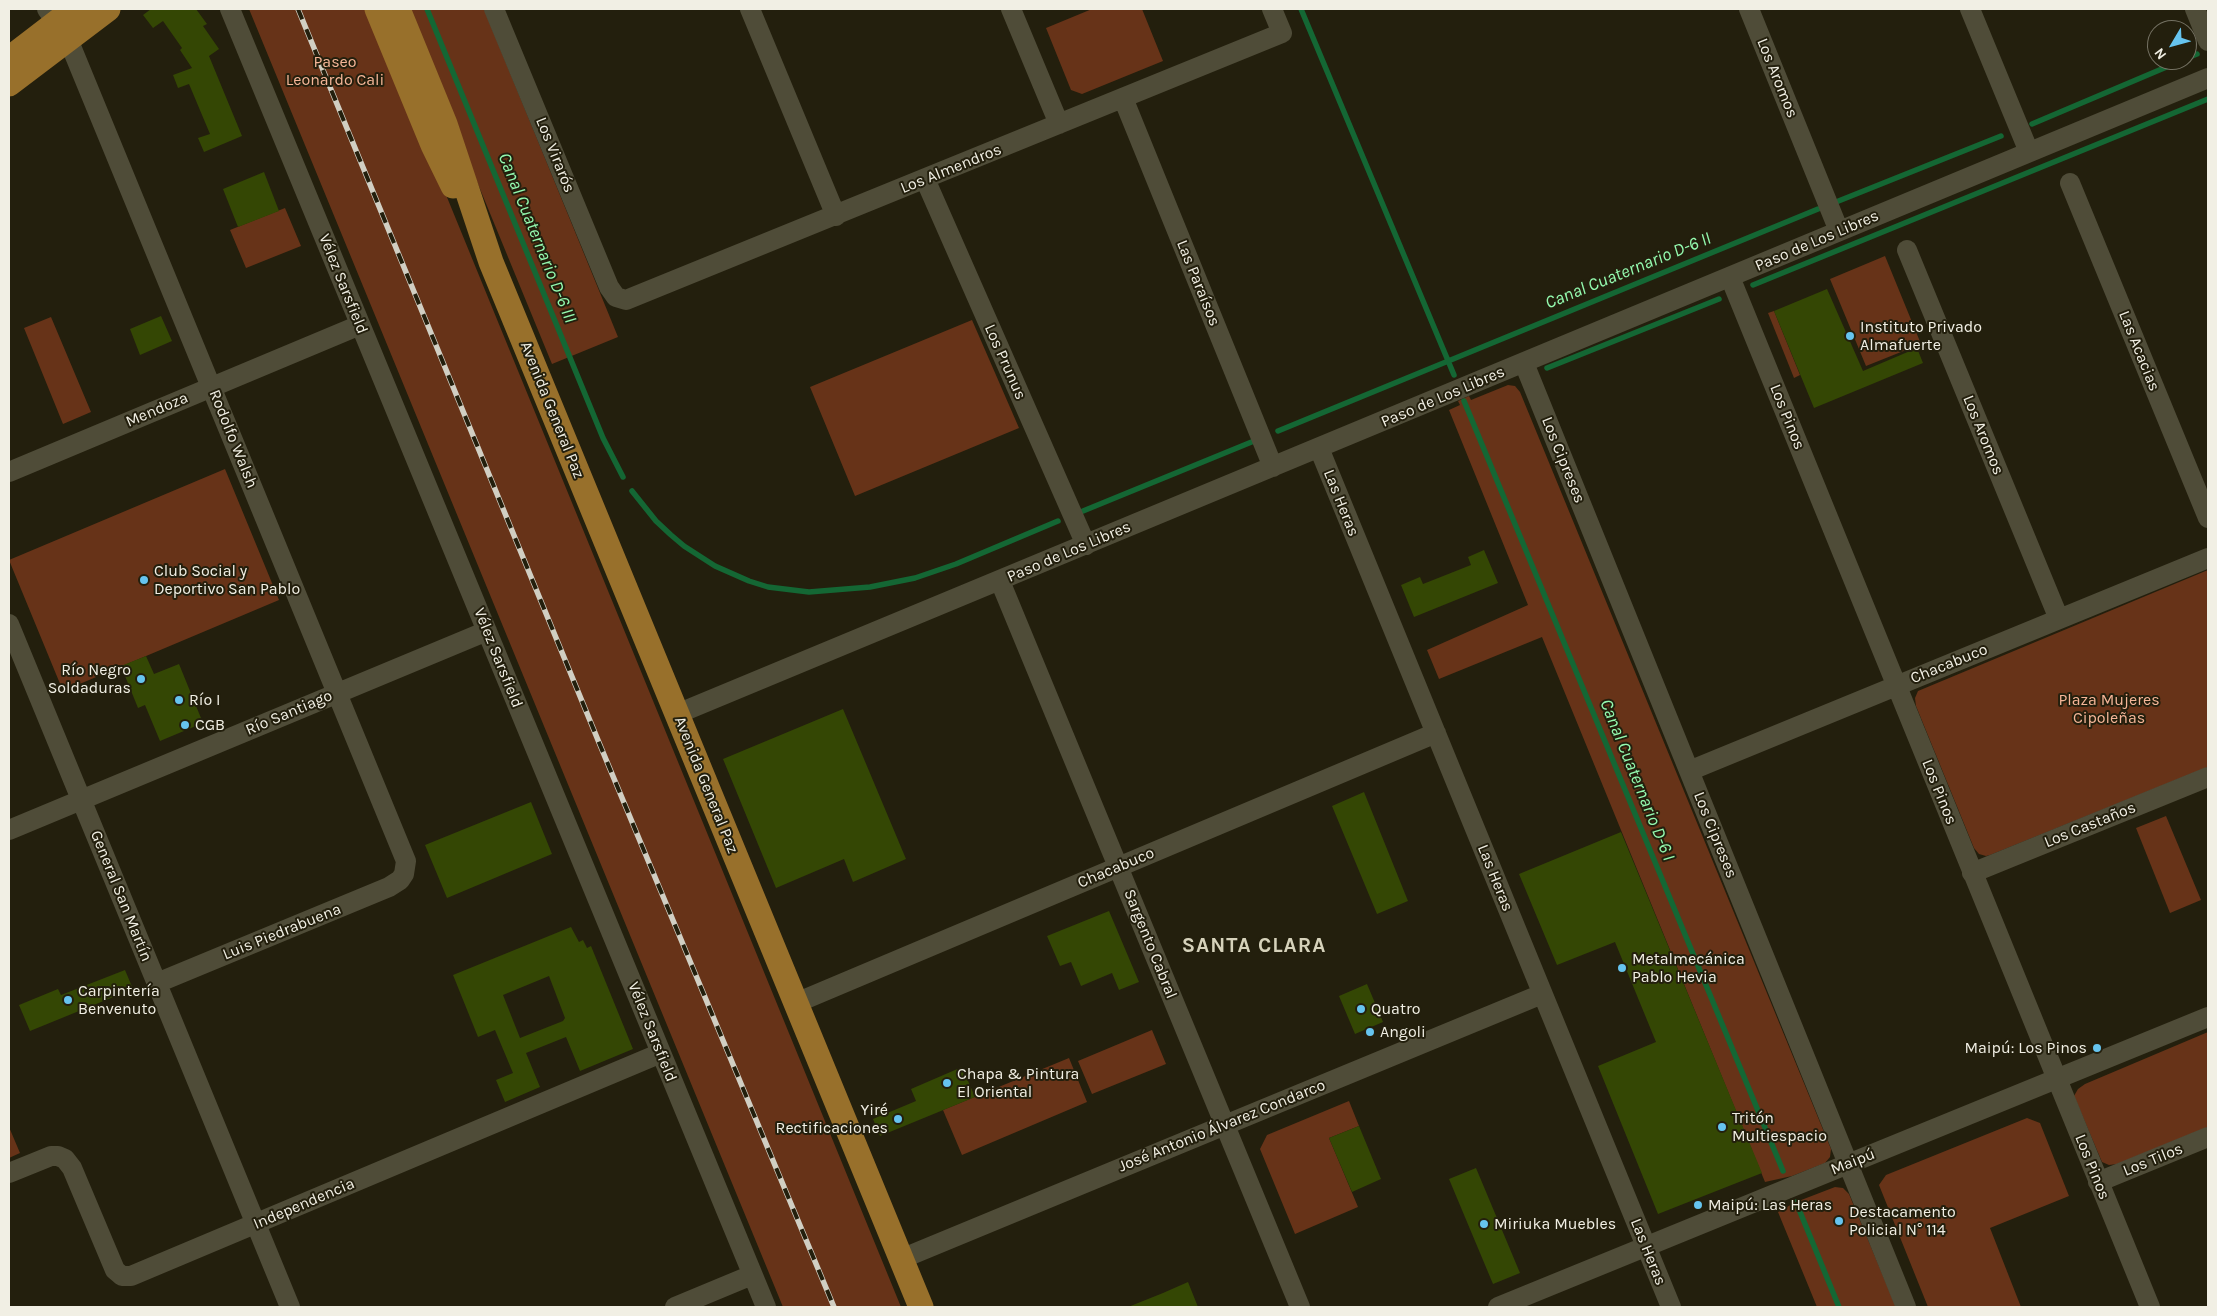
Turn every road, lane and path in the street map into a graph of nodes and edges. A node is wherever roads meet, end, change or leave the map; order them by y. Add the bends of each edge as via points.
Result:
1 (108, 9) edge
2 (230, 9) edge
3 (376, 9) edge
4 (398, 9) edge
5 (494, 9) edge
6 (750, 9) edge
7 (1011, 9) edge
8 (1272, 9) edge
9 (1749, 9) edge
10 (1970, 9) edge
11 (2195, 9) edge
12 (62, 20) edge
13 (2208, 41) edge
14 (9, 59) edge
15 (2208, 78) edge
16 (9, 84) edge
17 (1123, 98) junction
18 (1059, 124) junction
19 (2029, 152) junction
20 (925, 179) junction
21 (2070, 183) dead end
22 (836, 216) junction
23 (1839, 232) junction
24 (1907, 250) dead end
25 (491, 262) junction
26 (1730, 277) junction
27 (619, 299) joint
28 (360, 325) junction
29 (1524, 363) junction
30 (211, 387) junction
31 (1319, 448) junction
32 (1273, 467) junction
33 (9, 472) edge
34 (2208, 518) edge
35 (1086, 544) junction
36 (2208, 558) edge
37 (1000, 580) junction
38 (2058, 619) junction
39 (9, 624) edge
40 (487, 631) junction
41 (1896, 686) junction
42 (338, 693) junction
43 (677, 714) junction
44 (1436, 733) junction
45 (1689, 771) junction
46 (2208, 777) edge
47 (81, 800) junction
48 (9, 830) edge
49 (1118, 867) junction
50 (1972, 873) junction
51 (404, 874) joint
52 (157, 983) junction
53 (1542, 994) junction
54 (796, 1003) junction
55 (2208, 1017) edge
56 (661, 1053) junction
57 (2056, 1079) junction
58 (1224, 1125) junction
59 (2208, 1137) edge
60 (1848, 1164) junction
61 (9, 1173) edge
62 (2098, 1182) junction
63 (256, 1224) junction
64 (1646, 1246) junction
65 (901, 1259) junction
66 (752, 1275) junction
67 (290, 1307) edge
68 (675, 1307) edge
69 (766, 1307) edge
70 (920, 1307) edge
71 (1300, 1307) edge
72 (1498, 1307) edge
73 (1671, 1307) edge
74 (1906, 1307) edge
75 (2150, 1307) edge

1 - 12 main road
2 - 28 street, Vélez Sarsfield
3 - 25 main road, Avenida General Paz via 440,161
4 - 25 main road, Avenida General Paz via 445,124
5 - 27 street, Los Virarós via 609,287
6 - 22 street
7 - 18 street
8 - 17 street, Los Almendros via 1282,33
9 - 23 street, Los Aromos
10 - 19 street
11 - 13 street
12 - 14 main road
12 - 16 main road
12 - 30 street, Rodolfo Walsh
15 - 19 street, Paso de Los Libres
17 - 18 street, Los Almendros
17 - 32 street, Las Paraísos
18 - 20 street, Los Almendros
19 - 23 street, Paso de Los Libres
20 - 22 street, Los Almendros
20 - 35 street, Los Prunus
21 - 34 street, Las Acacias
22 - 27 street, Los Almendros via 634,298
23 - 26 street, Paso de Los Libres
24 - 38 street, Los Aromos
25 - 43 main road, Avenida General Paz
26 - 29 street, Paso de Los Libres
26 - 41 street, Los Pinos
28 - 30 street, Mendoza
28 - 40 street, Vélez Sarsfield
29 - 31 street, Paso de Los Libres
29 - 45 street, Los Cipreses
30 - 33 street, Mendoza
30 - 42 street, Rodolfo Walsh
31 - 32 street, Paso de Los Libres
31 - 44 street, Las Heras
32 - 35 street, Paso de Los Libres
35 - 37 street, Paso de Los Libres
36 - 38 street, Chacabuco
37 - 43 street, Paso de Los Libres
37 - 49 street, Sargento Cabral
38 - 41 street, Chacabuco
39 - 47 street, General San Martín
40 - 42 street, Río Santiago
40 - 56 street, Vélez Sarsfield
41 - 45 street, Chacabuco
41 - 50 street, Los Pinos
42 - 47 street, Río Santiago
42 - 51 street, Rodolfo Walsh via 404,855
43 - 54 main road, Avenida General Paz
44 - 49 street, Chacabuco
44 - 53 street, Las Heras
45 - 60 street, Los Cipreses
46 - 50 street, Los Castaños
47 - 48 street, Río Santiago
47 - 52 street, General San Martín
49 - 54 street, Chacabuco
49 - 58 street, Sargento Cabral
50 - 57 street, Los Pinos
51 - 52 street, Luis Piedrabuena via 389,887
52 - 63 street, General San Martín
53 - 58 street, José Antonio Álvarez Condarco
53 - 64 street, Las Heras
54 - 65 main road, Avenida General Paz
55 - 57 street, Maipú
56 - 63 street, Independencia
56 - 66 street, Vélez Sarsfield
57 - 60 street, Maipú
57 - 62 street, Los Pinos
58 - 65 street, José Antonio Álvarez Condarco
58 - 71 street, Sargento Cabral
59 - 62 street, Los Tilos
60 - 64 street, Maipú
60 - 74 street, Los Cipreses
61 - 63 street, Independencia via 51,1156 65,1159 72,1168 116,1270 125,1276
62 - 75 street, Los Pinos
63 - 67 street, General San Martín
64 - 72 street, Maipú
64 - 73 street, Las Heras
65 - 70 main road, Avenida General Paz
66 - 68 street
66 - 69 street, Vélez Sarsfield

